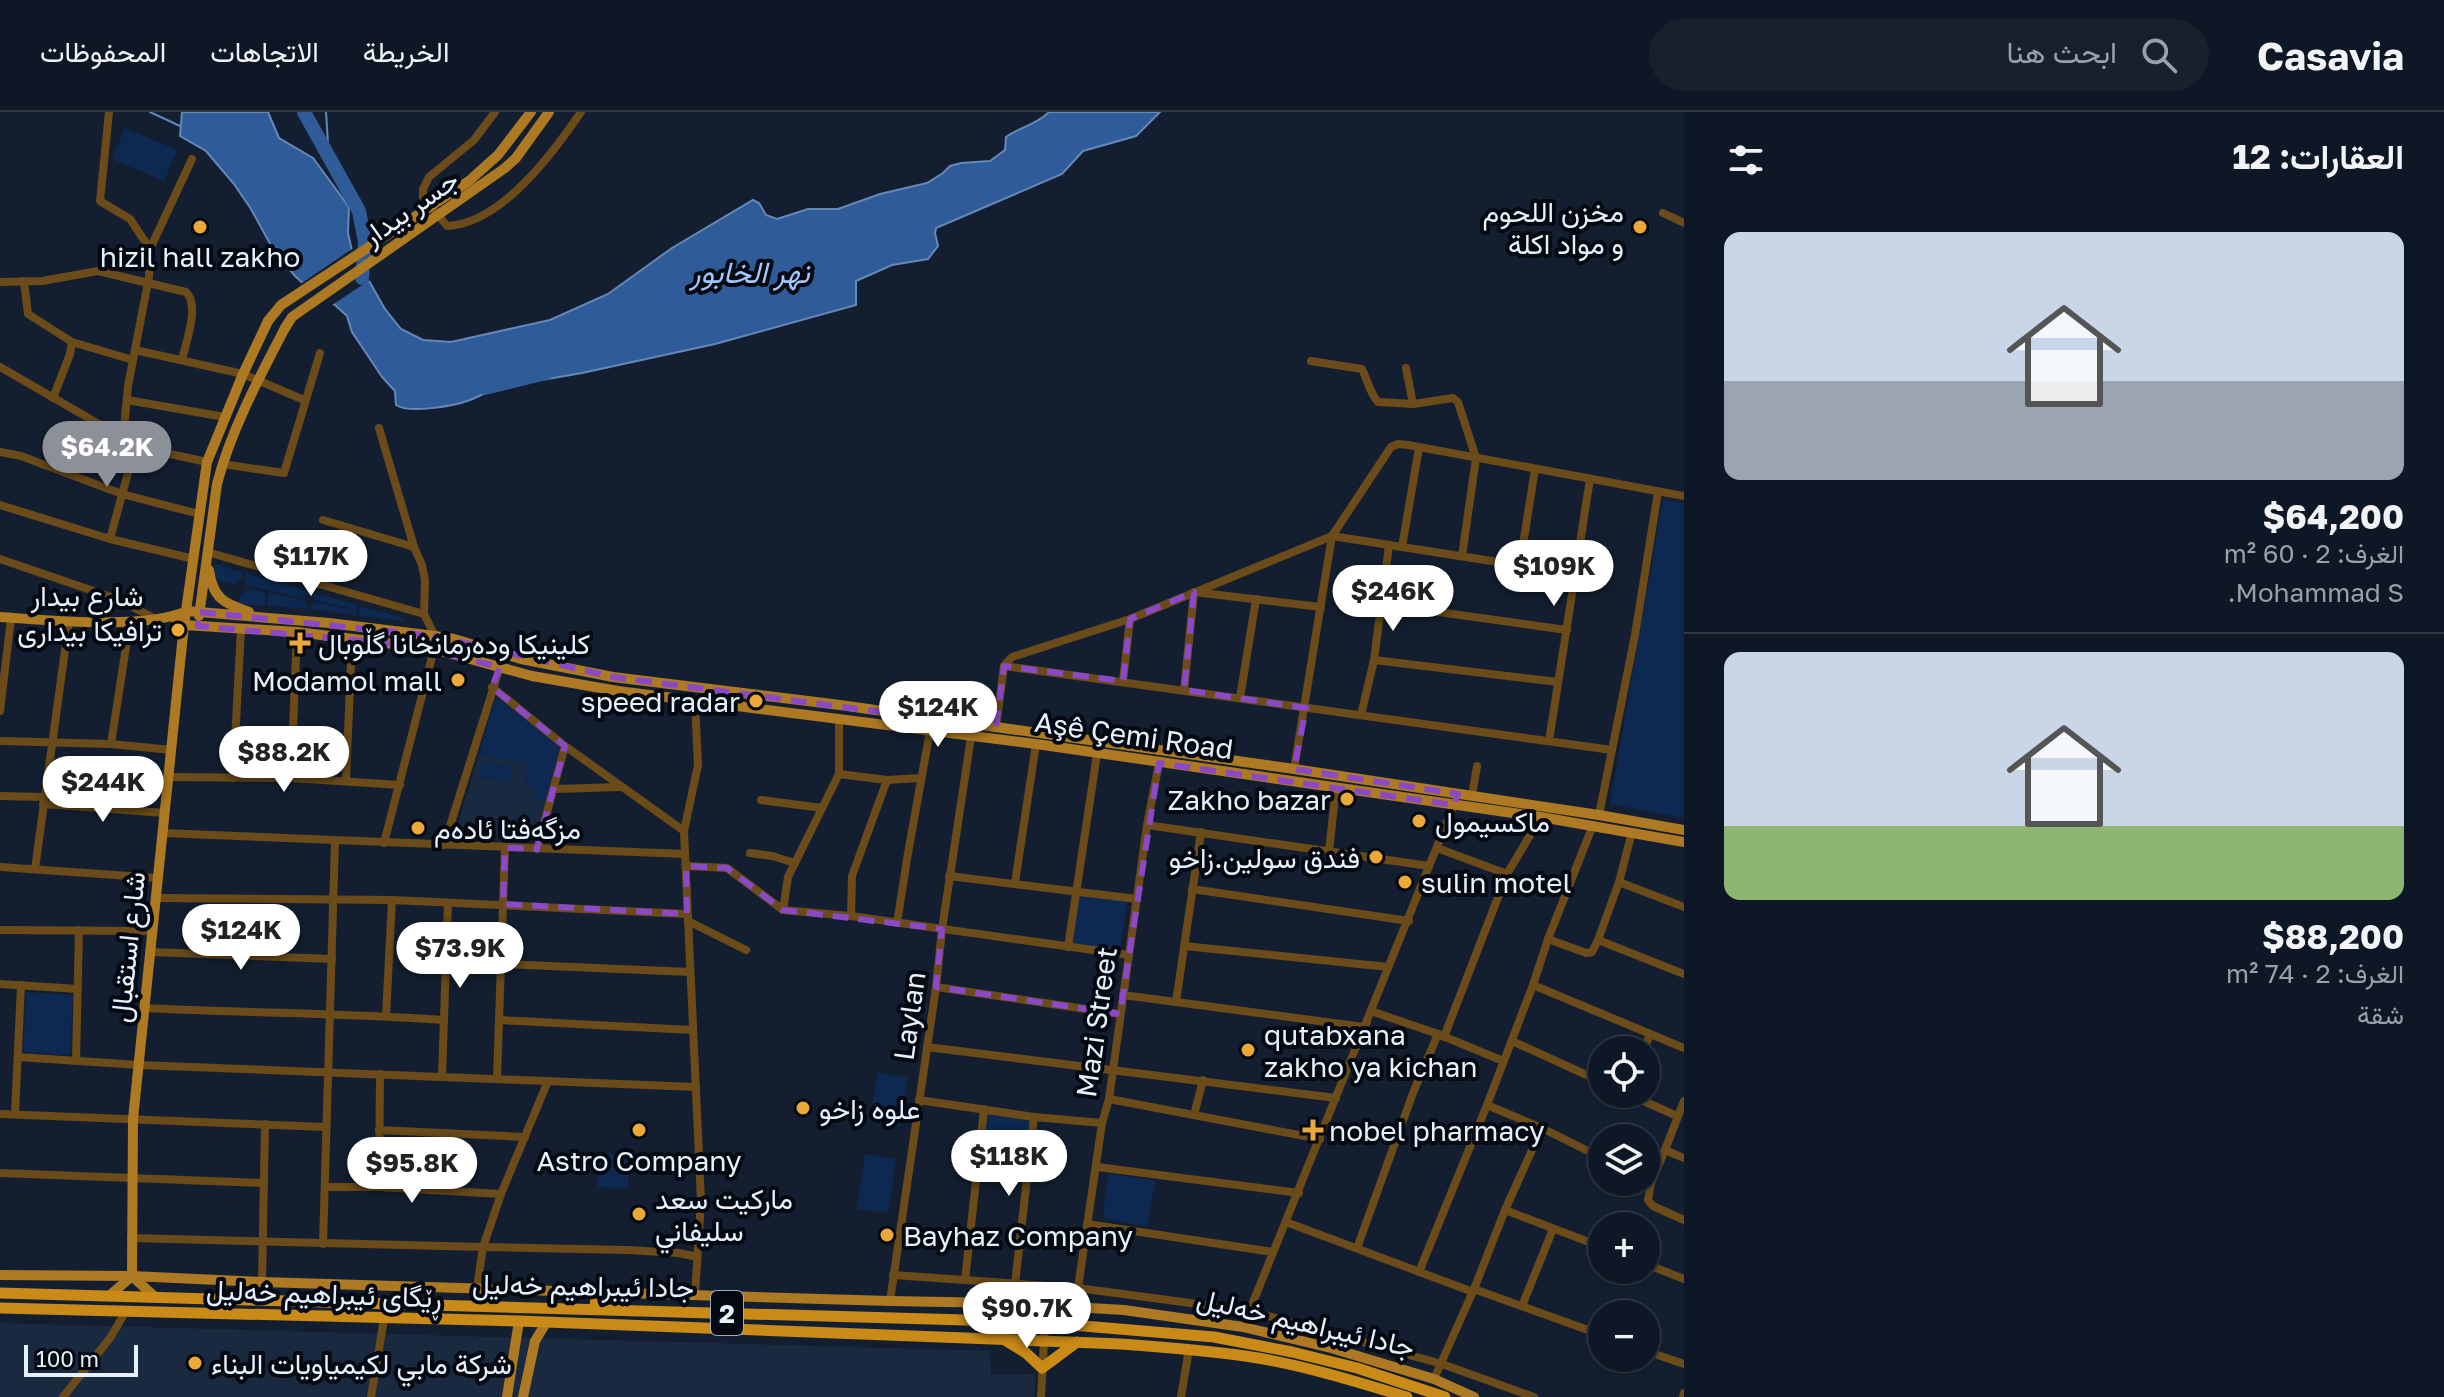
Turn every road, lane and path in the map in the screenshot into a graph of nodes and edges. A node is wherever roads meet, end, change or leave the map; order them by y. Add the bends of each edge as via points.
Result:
1 (109, 112) edge
2 (495, 112) edge
3 (531, 112) edge
4 (549, 112) edge
5 (581, 112) edge
6 (192, 159) dead end
7 (1663, 213) dead end
8 (1684, 223) edge
9 (150, 249) junction
10 (24, 281) junction
11 (0, 282) edge
12 (147, 284) junction
13 (268, 321) joint
14 (72, 342) junction
15 (320, 353) dead end
16 (134, 355) junction
17 (182, 360) junction
18 (1311, 361) dead end
19 (0, 367) edge
20 (1406, 368) dead end
21 (243, 374) junction
22 (258, 380) junction
23 (53, 398) junction
24 (127, 400) junction
25 (304, 400) junction
26 (1413, 404) junction
27 (225, 417) junction
28 (379, 428) dead end
29 (123, 438) junction
30 (135, 447) junction
31 (1419, 448) junction
32 (0, 452) edge
33 (1476, 458) junction
34 (207, 462) junction
35 (222, 464) junction
36 (1535, 469) junction
37 (1590, 479) junction
38 (1658, 492) junction
39 (122, 494) junction
40 (1684, 496) edge
41 (0, 505) edge
42 (199, 514) junction
43 (323, 520) dead end
44 (1332, 536) junction
45 (110, 539) junction
46 (1389, 545) junction
47 (414, 547) junction
48 (1402, 547) junction
49 (207, 552) junction
50 (1462, 556) junction
51 (0, 559) edge
52 (194, 559) junction
53 (1520, 564) junction
54 (1575, 574) junction
55 (1194, 592) junction
56 (1256, 599) junction
57 (1381, 604) junction
58 (1321, 607) junction
59 (187, 611) junction
60 (199, 612) junction
61 (424, 614) junction
62 (173, 617) junction
63 (271, 617) junction
64 (6, 618) edge
65 (156, 619) junction
66 (1130, 619) junction
67 (69, 621) junction
68 (130, 621) junction
69 (184, 625) junction
70 (198, 626) junction
71 (241, 629) junction
72 (1567, 630) junction
73 (297, 632) junction
74 (435, 636) junction
75 (352, 639) junction
76 (434, 649) junction
77 (1374, 660) junction
78 (1004, 666) junction
79 (500, 667) junction
80 (1123, 681) junction
81 (1558, 682) junction
82 (492, 687) junction
83 (1184, 690) junction
84 (1240, 698) junction
85 (695, 702) junction
86 (1306, 708) junction
87 (0, 711) edge
88 (1361, 715) junction
89 (839, 720) junction
90 (996, 727) junction
91 (930, 731) junction
92 (971, 737) junction
93 (0, 741) edge
94 (1549, 741) junction
95 (53, 742) junction
96 (111, 744) junction
97 (1036, 744) junction
98 (565, 746) junction
99 (172, 750) junction
100 (1612, 750) junction
101 (1097, 754) junction
102 (1159, 763) junction
103 (1477, 766) dead end
104 (1294, 769) junction
105 (839, 774) junction
106 (169, 777) junction
107 (233, 778) junction
108 (291, 778) junction
109 (921, 778) junction
110 (887, 780) junction
111 (346, 781) junction
112 (400, 785) junction
113 (622, 787) junction
114 (1336, 788) junction
115 (554, 789) junction
116 (0, 796) edge
117 (1472, 796) junction
118 (1456, 799) junction
119 (43, 800) junction
120 (761, 800) dead end
121 (822, 808) junction
122 (165, 813) junction
123 (1599, 815) junction
124 (1541, 817) junction
125 (1147, 825) junction
126 (1593, 825) junction
127 (1684, 830) edge
128 (684, 831) junction
129 (1201, 832) junction
130 (1632, 832) junction
131 (163, 833) junction
132 (335, 841) junction
133 (1684, 842) edge
134 (384, 843) junction
135 (444, 845) junction
136 (505, 848) junction
137 (1437, 848) junction
138 (537, 849) junction
139 (1329, 851) junction
140 (750, 853) dead end
141 (685, 854) junction
142 (795, 863) junction
143 (686, 866) junction
144 (1429, 866) junction
145 (0, 867) edge
146 (35, 869) junction
147 (1507, 874) junction
148 (949, 876) junction
149 (158, 878) junction
150 (1619, 882) junction
151 (1015, 883) junction
152 (1192, 889) junction
153 (1075, 891) junction
154 (156, 898) junction
155 (1137, 899) junction
156 (333, 900) junction
157 (392, 900) junction
158 (448, 903) junction
159 (503, 904) junction
160 (1684, 907) edge
161 (783, 910) junction
162 (851, 916) junction
163 (687, 917) junction
164 (1409, 921) junction
165 (897, 923) junction
166 (942, 929) junction
167 (0, 930) edge
168 (79, 930) junction
169 (153, 931) junction
170 (1548, 939) junction
171 (1598, 940) junction
172 (1184, 946) junction
173 (1068, 947) junction
174 (746, 950) dead end
175 (151, 952) junction
176 (1129, 955) junction
177 (332, 959) junction
178 (501, 964) junction
179 (1388, 967) junction
180 (690, 972) junction
181 (1684, 974) edge
182 (0, 984) edge
183 (21, 985) junction
184 (1533, 985) junction
185 (936, 987) junction
186 (78, 989) junction
187 (1123, 995) junction
188 (1176, 1002) junction
189 (145, 1008) junction
190 (1371, 1011) junction
191 (1120, 1014) junction
192 (330, 1015) junction
193 (386, 1016) junction
194 (443, 1020) junction
195 (499, 1020) junction
196 (1367, 1021) junction
197 (692, 1030) junction
198 (1650, 1034) joint
199 (1441, 1036) junction
200 (1512, 1041) junction
201 (927, 1047) junction
202 (1684, 1048) edge
203 (18, 1057) junction
204 (76, 1061) junction
205 (1503, 1061) junction
206 (139, 1065) junction
207 (1113, 1069) junction
208 (328, 1072) junction
209 (380, 1074) junction
210 (442, 1076) junction
211 (1588, 1076) edge
212 (497, 1078) junction
213 (1203, 1080) junction
214 (548, 1081) junction
215 (696, 1087) junction
216 (1336, 1098) junction
217 (1109, 1099) junction
218 (919, 1100) junction
219 (1684, 1101) edge
220 (1487, 1105) junction
221 (1659, 1108) edge
222 (984, 1109) junction
223 (0, 1114) edge
224 (15, 1114) junction
225 (1194, 1115) junction
226 (1677, 1116) junction
227 (1034, 1117) junction
228 (133, 1119) junction
229 (1102, 1123) junction
230 (265, 1124) junction
231 (326, 1127) junction
232 (1542, 1128) junction
233 (379, 1130) junction
234 (525, 1137) junction
235 (1320, 1139) junction
236 (1665, 1150) junction
237 (1588, 1151) edge
238 (979, 1152) junction
239 (1684, 1158) edge
240 (1660, 1159) edge
241 (1029, 1160) junction
242 (1097, 1167) junction
243 (0, 1173) edge
244 (131, 1177) junction
245 (264, 1183) junction
246 (325, 1187) junction
247 (379, 1187) junction
248 (1299, 1193) junction
249 (501, 1194) junction
250 (1648, 1196) edge
251 (1505, 1210) junction
252 (1684, 1220) edge
253 (1286, 1222) junction
254 (1087, 1224) junction
255 (1553, 1229) junction
256 (131, 1238) junction
257 (262, 1242) junction
258 (1588, 1242) edge
259 (323, 1244) junction
260 (483, 1247) junction
261 (1357, 1248) junction
262 (1273, 1252) junction
263 (697, 1257) junction
264 (1660, 1270) edge
265 (1419, 1272) junction
266 (0, 1275) edge
267 (893, 1275) junction
268 (132, 1276) junction
269 (1684, 1279) edge
270 (965, 1280) junction
271 (262, 1282) junction
272 (1015, 1284) junction
273 (477, 1288) junction
274 (1078, 1288) junction
275 (1473, 1291) junction
276 (596, 1292) junction
277 (0, 1293) edge
278 (109, 1296) junction
279 (695, 1296) junction
280 (155, 1297) junction
281 (890, 1301) junction
282 (304, 1302) junction
283 (349, 1303) junction
284 (1046, 1305) junction
285 (1522, 1306) junction
286 (0, 1308) edge
287 (595, 1309) junction
288 (126, 1311) junction
289 (1250, 1311) junction
290 (304, 1317) junction
291 (349, 1318) junction
292 (384, 1319) junction
293 (519, 1321) junction
294 (546, 1323) junction
295 (1045, 1323) junction
296 (1243, 1327) junction
297 (742, 1329) joint
298 (1588, 1330) edge
299 (1004, 1339) junction
300 (1044, 1341) junction
301 (1078, 1342) junction
302 (1189, 1349) junction
303 (1660, 1356) edge
304 (1442, 1364) junction
305 (1684, 1364) edge
306 (1042, 1368) junction
307 (1434, 1379) junction
308 (63, 1397) edge
309 (371, 1397) edge
310 (507, 1397) edge
311 (523, 1397) edge
312 (1041, 1397) edge
313 (1181, 1397) edge
314 (1407, 1397) edge
315 (1445, 1397) edge
316 (1474, 1397) edge
317 (1534, 1397) edge

1 - 9 street via 100,201 130,219
2 - 5 street via 474,140 425,181 423,197 447,226 495,207 522,186
3 - 13 main road, جسر بيدار, bridge via 498,155 469,181 281,305
4 - 22 main road, جسر بيدار, bridge via 505,168 292,317
6 - 9 street
7 - 8 street
9 - 12 street
10 - 11 street
10 - 12 street via 98,271
10 - 14 street via 28,314
12 - 16 street
12 - 17 street via 191,296 194,305
13 - 21 main road, شارع استقبال
14 - 16 street
14 - 23 street
15 - 25 street
16 - 17 street
16 - 24 street
17 - 21 street
18 - 26 street via 1362,369 1378,402
19 - 23 street
20 - 26 street
21 - 22 street
21 - 27 main road, شارع استقبال
22 - 25 street
22 - 35 main road
23 - 29 street
24 - 27 street
24 - 29 street
25 - 35 street via 284,473
26 - 33 street via 1443,398 1458,402
27 - 34 main road, شارع استقبال
28 - 47 street
29 - 30 street
30 - 34 street
30 - 39 street
31 - 33 street
31 - 44 street via 1391,447
31 - 48 street
32 - 39 street
33 - 36 street
33 - 50 street
34 - 42 main road, شارع استقبال
35 - 49 main road
36 - 37 street
36 - 53 street
37 - 38 street
37 - 54 street
38 - 40 street
38 - 100 street
39 - 42 street
39 - 45 street
41 - 45 street
42 - 52 main road, شارع استقبال
43 - 47 street
44 - 46 street
44 - 55 street
44 - 58 street
45 - 52 street
46 - 48 street
46 - 57 street
47 - 61 street via 425,580
48 - 50 street
49 - 60 main road
49 - 61 street
49 - 63 main road via 214,594
50 - 53 street
51 - 65 street via 117,599
52 - 59 main road, شارع استقبال
53 - 54 street
54 - 72 street
55 - 56 street
55 - 66 street
55 - 83 street
56 - 58 street
56 - 84 street
57 - 72 street
57 - 77 street
58 - 86 street
59 - 60 main road, Aşê Çemi Road
59 - 62 main road, شارع بيدار
59 - 69 main road, شارع استقبال
60 - 63 main road, Aşê Çemi Road
60 - 70 main road
61 - 74 street
62 - 65 main road, شارع بيدار
62 - 69 main road
63 - 74 main road, Aşê Çemi Road
64 - 67 main road, شارع بيدار
64 - 87 street
65 - 68 main road, شارع بيدار
66 - 78 street via 1015,656
66 - 80 street
67 - 68 main road, شارع بيدار
67 - 95 street
68 - 96 street
69 - 70 main road, Aşê Çemi Road
69 - 99 main road, شارع استقبال
70 - 71 main road, Aşê Çemi Road
71 - 73 main road, Aşê Çemi Road
71 - 107 street
72 - 81 street
73 - 75 main road, Aşê Çemi Road
73 - 108 street
74 - 90 main road, Aşê Çemi Road via 613,677
75 - 76 main road, Aşê Çemi Road
75 - 111 street
76 - 79 main road, Aşê Çemi Road
76 - 112 street
77 - 81 street
77 - 88 street
78 - 80 street
78 - 90 street
79 - 82 street
79 - 85 main road, Aşê Çemi Road
80 - 83 street
81 - 94 street
82 - 98 street
82 - 135 street
83 - 84 street
84 - 86 street
85 - 89 main road, Aşê Çemi Road
85 - 128 street via 698,765
86 - 88 street
86 - 104 street
88 - 94 street
89 - 91 main road, Aşê Çemi Road
89 - 105 street
90 - 104 main road, Aşê Çemi Road
91 - 92 main road, Aşê Çemi Road
91 - 109 street
92 - 97 main road, Aşê Çemi Road
92 - 148 street, Laylan
93 - 95 street
94 - 100 street
95 - 96 street
95 - 119 street
96 - 99 street
97 - 101 main road, Aşê Çemi Road
97 - 151 street
98 - 113 street
98 - 115 street
99 - 106 main road, شارع استقبال
100 - 123 street
101 - 102 main road, Aşê Çemi Road
101 - 153 street
102 - 114 main road, Aşê Çemi Road
102 - 125 street, Mazi Street
103 - 117 street
104 - 118 main road, Aşê Çemi Road
105 - 110 street
105 - 121 street
106 - 107 street
106 - 122 main road, شارع استقبال
107 - 108 street
108 - 111 street
109 - 110 street
109 - 165 street
110 - 162 street via 852,876
111 - 112 street
112 - 134 street
113 - 115 street
113 - 128 street
114 - 118 main road, Aşê Çemi Road
114 - 139 street
115 - 138 street
116 - 119 street
117 - 118 main road, Aşê Çemi Road
117 - 123 main road, Aşê Çemi Road
118 - 124 main road, Aşê Çemi Road
118 - 137 street
119 - 122 street
119 - 146 street
120 - 121 street
121 - 142 street
122 - 131 main road, شارع استقبال
123 - 127 main road, Aşê Çemi Road
124 - 126 main road, Aşê Çemi Road
124 - 147 street
125 - 129 street
125 - 155 street, Mazi Street
126 - 130 main road, Aşê Çemi Road
126 - 170 street
128 - 141 street
129 - 139 street
129 - 152 street
130 - 133 main road, Aşê Çemi Road
130 - 150 street
131 - 132 street
131 - 149 main road, شارع استقبال
132 - 134 street
132 - 156 street
134 - 135 street
135 - 136 street
136 - 138 street
136 - 159 street
137 - 144 street
137 - 147 street
138 - 141 street
139 - 144 street
140 - 142 street
141 - 143 street
142 - 161 street
143 - 161 street via 727,868
143 - 163 street
144 - 164 street
145 - 146 street
146 - 149 street
147 - 199 street
148 - 151 street
148 - 166 street, Laylan
149 - 154 main road, شارع استقبال
150 - 160 street
150 - 171 street
151 - 153 street
152 - 164 street
152 - 172 street
153 - 155 street
153 - 173 street
154 - 156 street
154 - 169 main road, شارع استقبال
155 - 176 street, Mazi Street
156 - 157 street
156 - 177 street
157 - 158 street
157 - 193 street
158 - 159 street
158 - 194 street
159 - 163 street
159 - 178 street
161 - 162 street
162 - 165 street
163 - 174 street
163 - 180 street
164 - 179 street
165 - 166 street
166 - 173 street
166 - 185 street, Laylan
167 - 168 street
168 - 169 street
168 - 186 street
169 - 175 main road, شارع استقبال
170 - 171 street via 1586,953
170 - 184 street
171 - 181 street
172 - 179 street
172 - 188 street
173 - 176 street
175 - 177 street
175 - 189 main road, شارع استقبال
176 - 187 street, Mazi Street
177 - 192 street
178 - 180 street
178 - 195 street
179 - 190 street
180 - 197 street
182 - 183 street
183 - 186 street
183 - 203 street
184 - 198 street
184 - 200 street
185 - 191 street
185 - 201 street, Laylan
186 - 204 street
187 - 188 street
187 - 191 street, Mazi Street
188 - 196 street via 1364,1027
189 - 192 street
189 - 206 main road, شارع استقبال
190 - 196 street
190 - 199 street
191 - 207 street, Mazi Street
192 - 193 street
192 - 208 street
193 - 194 street
194 - 210 street
195 - 197 street
195 - 212 street
196 - 216 street
197 - 215 street
198 - 202 street
199 - 205 street
199 - 261 street via 1413,1093
200 - 205 street
200 - 211 street
201 - 207 street
201 - 218 street, Laylan
203 - 204 street
203 - 224 street
204 - 206 street
205 - 220 street
206 - 208 street
206 - 228 main road, شارع استقبال
207 - 213 street
207 - 217 street, Mazi Street
208 - 209 street
208 - 231 street
209 - 210 street
209 - 233 street
210 - 212 street
212 - 214 street
213 - 216 street
213 - 225 street
214 - 215 street
214 - 234 street
215 - 263 street via 701,1200
216 - 235 street
217 - 225 street
217 - 229 street, Mazi Street
218 - 222 street
218 - 267 street, Laylan
219 - 226 street
220 - 232 street
220 - 265 street
221 - 226 street
222 - 227 street
222 - 238 street
223 - 224 street
224 - 228 street
225 - 235 street
226 - 236 street
227 - 229 street
227 - 241 street
228 - 230 street
228 - 244 main road, شارع استقبال
229 - 242 street, Mazi Street
230 - 231 street
230 - 245 street
231 - 246 street
232 - 237 street
232 - 251 street
233 - 234 street
233 - 247 street
234 - 249 street
235 - 248 street
236 - 239 street
236 - 240 street
238 - 241 street
238 - 270 street
241 - 272 street
242 - 248 street
242 - 254 street, Mazi Street
243 - 244 street
244 - 245 street
244 - 256 main road, شارع استقبال
245 - 257 street
246 - 247 street
246 - 259 street
247 - 249 street
248 - 253 street
249 - 260 street
250 - 252 street via 1653,1206
251 - 255 street
251 - 275 street
253 - 261 street
253 - 262 street
254 - 262 street
254 - 274 street, Mazi Street
255 - 258 street
255 - 285 street
256 - 257 street
256 - 268 main road, شارع استقبال
257 - 259 street
257 - 271 street
259 - 260 street
260 - 263 street
260 - 273 street
261 - 265 street
262 - 289 street
263 - 279 street
264 - 269 street
265 - 275 street
266 - 268 main road, جادا ئیبراهیم خەلیل
267 - 270 street
267 - 281 street, Laylan
268 - 271 main road, جادا ئیبراهیم خەلیل
268 - 278 main road
268 - 280 main road
270 - 272 street
271 - 273 main road, جادا ئیبراهیم خەلیل
272 - 274 street
273 - 276 main road, جادا ئیبراهیم خەلیل
274 - 289 street
275 - 285 street
275 - 304 street
276 - 279 main road, جادا ئیبراهیم خەلیل
276 - 287 highway
277 - 278 highway, جادا ئیبراهیم خەلیل / 2
278 - 280 highway, جادا ئیبراهیم خەلیل / 2
279 - 281 main road, جادا ئیبراهیم خەلیل
280 - 282 highway, جادا ئیبراهیم خەلیل / 2
281 - 284 main road, جادا ئیبراهیم خەلیل
282 - 283 highway, جادا ئیبراهیم خەلیل / 2
282 - 290 highway
283 - 287 highway, جادا ئیبراهیم خەلیل / 2
283 - 291 highway
284 - 295 street
284 - 296 main road, جادا ئیبراهیم خەلیل
285 - 298 street
286 - 288 highway, ڕێگای ئیبراهیم خەلیل / 2
287 - 295 highway, جادا ئیبراهیم خەلیل / 2
288 - 290 highway, ڕێگای ئیبراهیم خەلیل / 2
288 - 308 street
289 - 296 street
289 - 304 street
290 - 291 highway, ڕێگای ئیبراهیم خەلیل / 2
291 - 292 highway, ڕێگای ئیبراهیم خەلیل / 2
292 - 293 highway, ڕێگای ئیبراهیم خەلیل / 2
292 - 309 street
293 - 294 highway, ڕێگای ئیبراهیم خەلیل / 2
293 - 310 main road
294 - 297 highway, ڕێگای ئیبراهیم خەلیل / 2
294 - 311 main road via 532,1350
295 - 300 street
295 - 315 highway, جادا ئیبراهیم خەلیل / 2 via 1214,1337 1357,1368
296 - 307 main road, جادا ئیبراهیم خەلیل
297 - 299 highway, جادا ئیبراهیم خەلیل / 2
299 - 300 highway, جادا ئیبراهیم خەلیل / 2
299 - 306 highway
300 - 301 highway, جادا ئیبراهیم خەلیل / 2
300 - 306 street
301 - 302 highway, جادا ئیبراهیم خەلیل / 2
301 - 306 highway
302 - 313 street
302 - 314 highway, جادا ئیبراهیم خەلیل / 2 via 1344,1377
303 - 305 street
304 - 307 street
304 - 317 street
306 - 312 street
307 - 316 main road, جادا ئیبراهیم خەلیل

